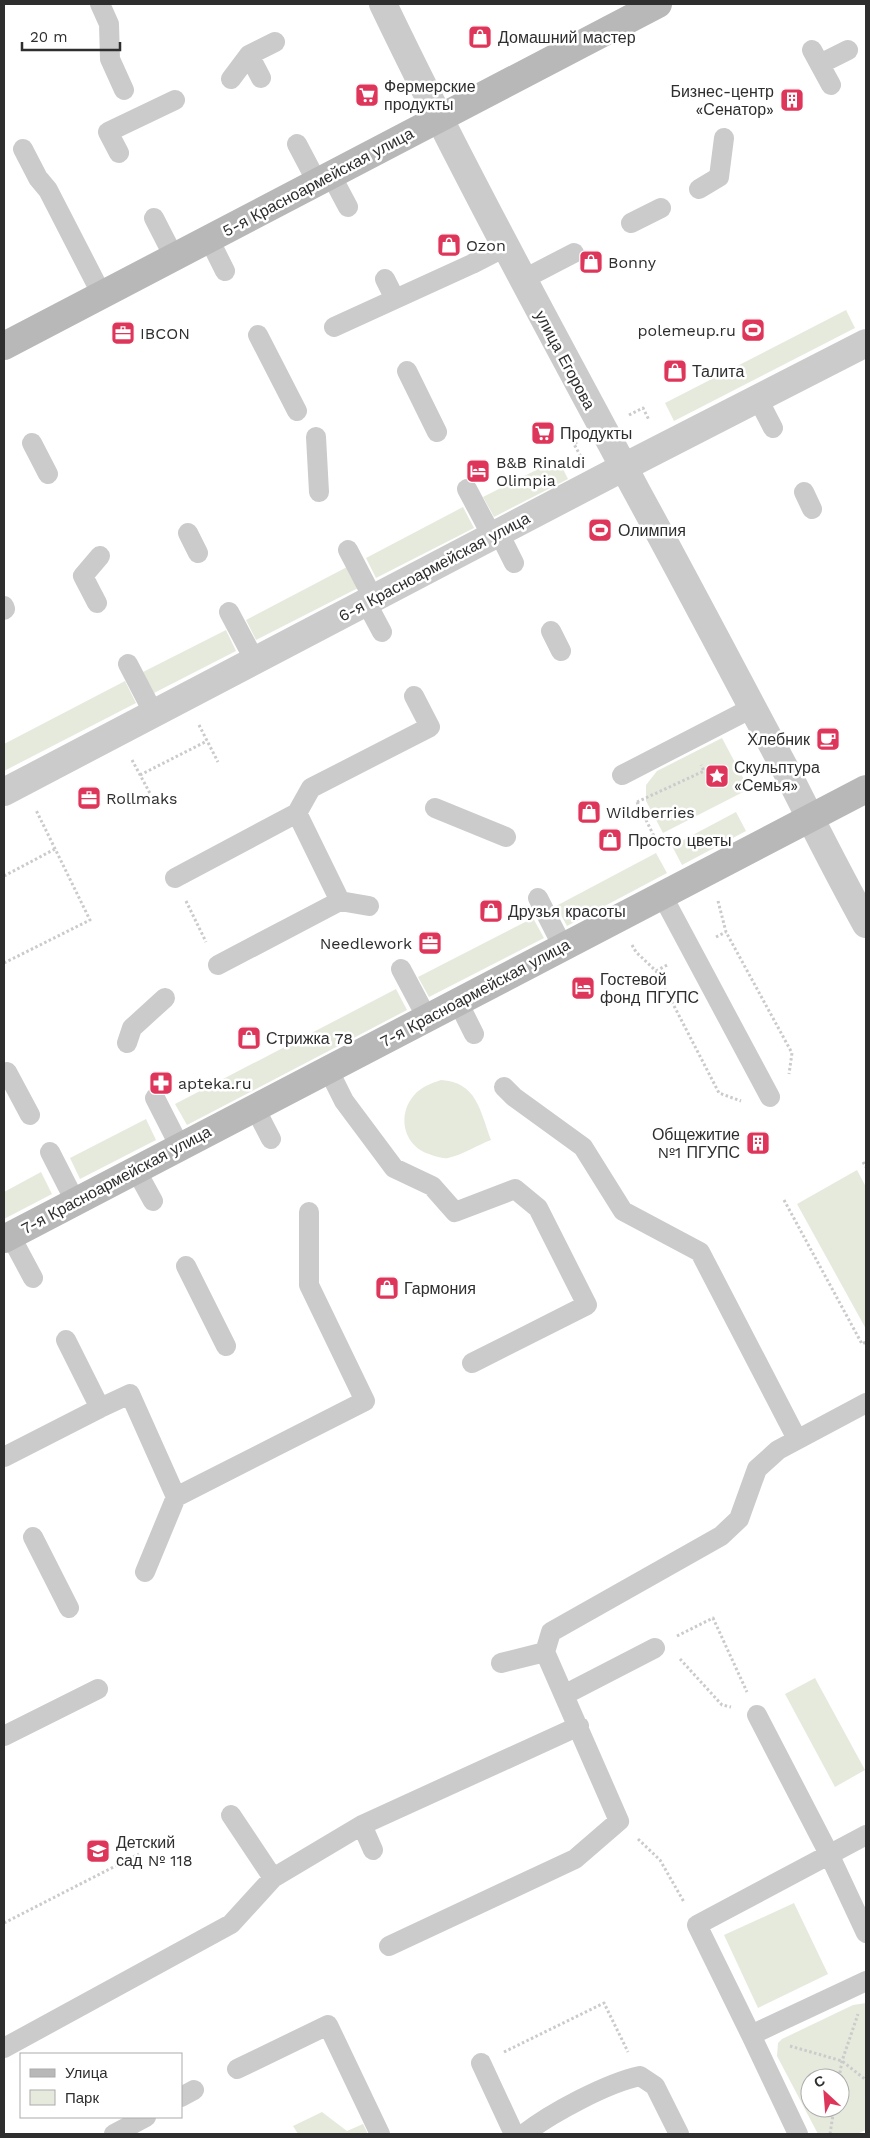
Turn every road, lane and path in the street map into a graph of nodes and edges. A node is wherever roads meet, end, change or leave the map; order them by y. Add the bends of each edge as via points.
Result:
1 (100, 4) edge
2 (383, 4) edge
3 (658, 4) edge
4 (275, 42) dead end
5 (848, 50) dead end
6 (249, 54) junction
7 (261, 78) dead end
8 (231, 79) dead end
9 (831, 85) dead end
10 (124, 90) dead end
11 (175, 100) dead end
12 (439, 119) junction
13 (724, 138) dead end
14 (296, 144) dead end
15 (23, 149) dead end
16 (119, 153) dead end
17 (324, 178) junction
18 (699, 189) dead end
19 (348, 207) dead end
20 (661, 208) dead end
21 (154, 218) dead end
22 (631, 224) dead end
23 (209, 239) junction
24 (504, 247) junction
25 (574, 253) dead end
26 (174, 257) junction
27 (225, 270) dead end
28 (385, 278) dead end
29 (522, 280) junction
30 (102, 295) junction
31 (395, 299) junction
32 (334, 327) dead end
33 (258, 335) dead end
34 (866, 343) edge
35 (4, 346) edge
36 (406, 371) dead end
37 (758, 399) junction
38 (643, 408) dead end
39 (297, 411) dead end
40 (629, 415) dead end
41 (773, 428) dead end
42 (436, 432) dead end
43 (316, 437) dead end
44 (32, 443) dead end
45 (624, 467) junction
46 (48, 474) dead end
47 (467, 489) dead end
48 (319, 492) dead end
49 (188, 533) dead end
50 (495, 535) junction
51 (348, 550) dead end
52 (198, 553) dead end
53 (100, 556) dead end
54 (514, 563) dead end
55 (370, 600) junction
56 (97, 603) dead end
57 (4, 606) edge
58 (4, 610) edge
59 (229, 612) dead end
60 (551, 631) dead end
61 (382, 632) dead end
62 (561, 650) dead end
63 (255, 661) junction
64 (128, 664) dead end
65 (414, 696) dead end
66 (752, 708) junction
67 (154, 714) junction
68 (195, 718) dead end
69 (207, 741) junction
70 (128, 753) dead end
71 (218, 762) dead end
72 (140, 775) junction
73 (622, 775) joint
74 (13, 788) edge
75 (866, 789) edge
76 (152, 797) dead end
77 (435, 808) dead end
78 (296, 813) junction
79 (810, 818) junction
80 (506, 838) dead end
81 (659, 846) dead end
82 (55, 849) junction
83 (4, 876) edge
84 (175, 878) joint
85 (662, 895) junction
86 (538, 898) dead end
87 (340, 901) junction
88 (369, 906) dead end
89 (866, 924) edge
90 (563, 947) junction
91 (4, 963) edge
92 (218, 965) joint
93 (401, 969) dead end
94 (165, 998) dead end
95 (458, 1002) junction
96 (426, 1018) junction
97 (474, 1034) dead end
98 (127, 1043) dead end
99 (328, 1069) junction
100 (4, 1074) edge
101 (504, 1087) dead end
102 (770, 1097) dead end
103 (155, 1098) dead end
104 (255, 1108) junction
105 (30, 1115) dead end
106 (271, 1139) dead end
107 (180, 1146) junction
108 (50, 1152) dead end
109 (863, 1162) dead end
110 (866, 1168) edge
111 (136, 1170) junction
112 (784, 1200) dead end
113 (75, 1201) junction
114 (153, 1201) dead end
115 (309, 1212) dead end
116 (7, 1237) edge
117 (186, 1266) dead end
118 (33, 1278) dead end
119 (66, 1340) dead end
120 (866, 1342) edge
121 (226, 1346) dead end
122 (472, 1363) dead end
123 (866, 1403) edge
124 (100, 1408) junction
125 (797, 1439) junction
126 (4, 1457) edge
127 (176, 1497) junction
128 (33, 1537) dead end
129 (145, 1572) dead end
130 (69, 1608) dead end
131 (654, 1648) junction
132 (545, 1652) junction
133 (501, 1663) dead end
134 (98, 1689) dead end
135 (564, 1695) junction
136 (757, 1715) junction
137 (578, 1726) junction
138 (4, 1736) edge
139 (231, 1816) dead end
140 (619, 1821) junction
141 (362, 1825) junction
142 (866, 1834) edge
143 (373, 1850) dead end
144 (139, 1854) dead end
145 (829, 1854) junction
146 (274, 1878) junction
147 (4, 1923) edge
148 (697, 1924) junction
149 (866, 1933) edge
150 (389, 1946) dead end
151 (866, 1981) edge
152 (859, 2011) dead end
153 (751, 2035) junction
154 (5, 2046) edge
155 (842, 2061) junction
156 (481, 2063) joint
157 (841, 2068) edge
158 (237, 2069) dead end
159 (640, 2076) junction
160 (866, 2080) edge
161 (144, 2118) edge
162 (832, 2118) edge
163 (114, 2134) edge
164 (380, 2134) edge
165 (514, 2134) edge
166 (524, 2134) edge
167 (679, 2134) edge
168 (798, 2134) edge
169 (830, 2134) edge

1 - 10 lane via 109,24 110,58
2 - 12 street, улица Егорова
3 - 12 street, 5-я Красноармейская улица
4 - 6 lane
5 - 9 lane via 816,57
6 - 7 lane
6 - 8 lane
11 - 16 lane via 108,132
12 - 17 street, 5-я Красноармейская улица
12 - 24 street, улица Егорова
13 - 18 lane via 719,177
14 - 17 lane
15 - 30 lane
17 - 19 lane
17 - 23 street, 5-я Красноармейская улица
20 - 22 lane
21 - 26 lane
23 - 26 street, 5-я Красноармейская улица
23 - 27 lane
24 - 29 street, улица Егорова
24 - 31 lane
25 - 29 lane
26 - 30 street, 5-я Красноармейская улица
28 - 31 lane
29 - 45 street, улица Егорова
30 - 35 street, 5-я Красноармейская улица
31 - 32 lane
33 - 39 lane
34 - 37 street, 6-я Красноармейская улица
36 - 42 lane
37 - 41 lane
37 - 45 street, 6-я Красноармейская улица
38 - 40 path
43 - 48 lane
44 - 46 lane
45 - 50 street, 6-я Красноармейская улица
45 - 66 street, улица Егорова
47 - 50 lane
49 - 52 lane
50 - 54 lane
50 - 55 street, 6-я Красноармейская улица
51 - 55 lane
53 - 56 lane via 83,576
55 - 61 lane
55 - 63 street, 6-я Красноармейская улица
57 - 58 lane
59 - 63 lane
60 - 62 lane
63 - 67 street, 6-я Красноармейская улица
64 - 67 lane
65 - 78 lane via 430,727 311,788
66 - 73 lane
66 - 79 street, улица Егорова
67 - 74 street, 6-я Красноармейская улица
68 - 69 path
69 - 71 path
69 - 72 path
70 - 72 path
72 - 76 path
73 - 81 path
74 - 82 path
75 - 79 street, 7-я Красноармейская улица
77 - 80 lane
78 - 84 lane
78 - 87 lane
79 - 85 street, 7-я Красноармейская улица
79 - 89 street, улица Егорова
82 - 83 path
82 - 91 path via 90,920
84 - 92 path
85 - 90 street, 7-я Красноармейская улица
85 - 102 lane
86 - 90 lane
87 - 88 lane
87 - 92 lane
90 - 95 street, 7-я Красноармейская улица
93 - 96 lane
94 - 98 lane via 132,1028
95 - 96 street, 7-я Красноармейская улица
95 - 97 lane
96 - 99 street, 7-я Красноармейская улица
99 - 104 street, 7-я Красноармейская улица
99 - 122 lane via 344,1101 394,1168 432,1186 455,1212 514,1189 538,1208 587,1305
100 - 105 lane via 7,1072
101 - 125 lane via 514,1098 583,1147 623,1211 700,1252
103 - 107 lane
104 - 106 lane
104 - 107 street, 7-я Красноармейская улица
107 - 111 street, 7-я Красноармейская улица
108 - 113 lane
109 - 110 path
111 - 113 street, 7-я Красноармейская улица
111 - 114 lane
112 - 120 path via 862,1344
113 - 116 street, 7-я Красноармейская улица
115 - 127 lane via 309,1285 365,1401
116 - 118 lane
117 - 121 lane
119 - 124 lane
123 - 125 lane
124 - 126 lane
124 - 127 lane via 130,1394
125 - 132 lane via 778,1450 757,1469 739,1520 721,1536 551,1632
127 - 129 lane
128 - 130 lane
131 - 135 lane
131 - 136 path via 677,1656 722,1705
131 - 136 path via 713,1618
132 - 133 lane
132 - 135 lane
134 - 138 lane
135 - 137 lane
136 - 145 lane
137 - 140 lane
137 - 141 lane
139 - 146 lane
140 - 148 path via 660,1860
140 - 150 lane via 575,1860 410,1928
141 - 143 lane
141 - 146 lane
142 - 145 lane
144 - 147 path
145 - 148 lane
145 - 149 lane
146 - 154 lane via 231,1924
148 - 153 lane
151 - 153 lane
152 - 155 path
153 - 155 path
153 - 168 lane
155 - 157 path
155 - 160 path
156 - 159 path via 604,2003
156 - 165 lane
158 - 164 lane via 328,2025
159 - 166 lane via 623,2079 542,2120
159 - 167 lane via 655,2086
161 - 163 lane
162 - 169 path

